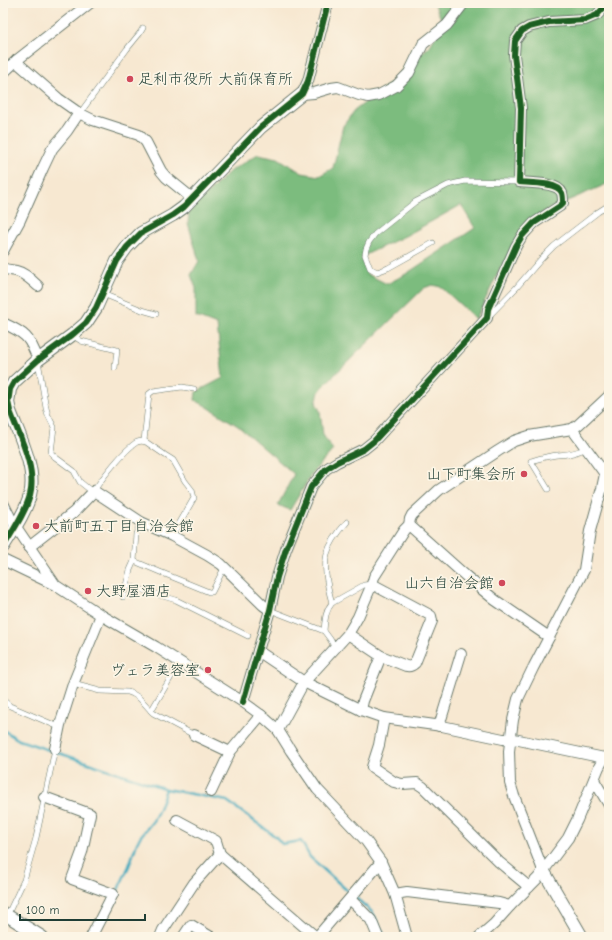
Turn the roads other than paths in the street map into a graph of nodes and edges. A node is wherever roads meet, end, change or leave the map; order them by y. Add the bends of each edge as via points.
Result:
1 (90, 3) edge
2 (328, 3) edge
3 (464, 3) edge
4 (608, 3) edge
5 (143, 28) dead end
6 (17, 60) junction
7 (3, 73) edge
8 (302, 94) junction
9 (79, 113) junction
10 (519, 182) junction
11 (193, 200) junction
12 (609, 205) edge
13 (433, 243) dead end
14 (3, 251) edge
15 (3, 268) edge
16 (38, 286) dead end
17 (102, 294) junction
18 (156, 314) dead end
19 (487, 318) junction
20 (3, 323) edge
21 (72, 335) junction
22 (38, 360) junction
23 (115, 368) dead end
24 (194, 389) dead end
25 (6, 396) edge
26 (609, 396) edge
27 (572, 429) junction
28 (144, 441) junction
29 (586, 448) junction
30 (607, 472) edge
31 (548, 489) dead end
32 (94, 491) junction
33 (3, 503) edge
34 (141, 522) junction
35 (347, 522) dead end
36 (409, 525) junction
37 (15, 526) junction
38 (172, 536) junction
39 (3, 547) edge
40 (29, 547) junction
41 (3, 560) edge
42 (134, 560) junction
43 (224, 568) junction
44 (372, 584) junction
45 (55, 585) junction
46 (126, 585) junction
47 (123, 597) dead end
48 (332, 603) junction
49 (270, 610) junction
50 (101, 614) junction
51 (324, 631) junction
52 (348, 634) junction
53 (248, 636) dead end
54 (549, 636) junction
55 (335, 648) junction
56 (258, 651) junction
57 (461, 654) dead end
58 (381, 656) junction
59 (180, 662) junction
60 (304, 682) junction
61 (73, 684) junction
62 (3, 700) edge
63 (243, 702) junction
64 (361, 710) junction
65 (151, 711) junction
66 (261, 715) junction
67 (384, 718) junction
68 (439, 726) junction
69 (59, 727) junction
70 (278, 730) junction
71 (194, 735) joint
72 (510, 739) junction
73 (55, 749) joint
74 (230, 752) junction
75 (607, 757) edge
76 (594, 780) junction
77 (211, 792) dead end
78 (44, 798) junction
79 (609, 805) edge
80 (177, 820) dead end
81 (220, 854) junction
82 (381, 862) junction
83 (543, 870) junction
84 (529, 887) junction
85 (394, 894) junction
86 (350, 899) junction
87 (510, 906) junction
88 (4, 916) edge
89 (42, 937) edge
90 (91, 937) edge
91 (160, 937) edge
92 (183, 937) edge
93 (211, 937) edge
94 (317, 937) edge
95 (378, 937) edge
96 (407, 937) edge
97 (479, 937) edge
98 (582, 937) edge

1 - 6 street
2 - 8 street via 313,66
3 - 8 street via 447,25 423,44 409,73 396,86 379,95 368,97 338,87
4 - 10 street via 597,15 585,20 549,22 529,27 522,31 516,41 514,55 521,108
5 - 9 lane
6 - 7 street
6 - 9 street via 59,99
8 - 11 street via 261,127
9 - 11 street via 139,135 146,142 161,171
9 - 14 street via 52,149
10 - 13 lane via 465,181 448,185 415,202 375,234 365,255 370,268 377,272
10 - 19 street via 550,184 562,192 563,203 534,223 522,236 488,309
11 - 17 street via 134,239 117,262
12 - 19 lane via 554,246
15 - 16 street via 22,272
17 - 18 lane
17 - 21 street via 86,323
19 - 49 street via 374,441 326,469 311,487 277,576
20 - 22 street via 17,329 29,339
21 - 22 street
21 - 23 lane via 81,341 118,350
22 - 25 street via 14,382
22 - 32 lane via 46,408 54,427 51,453 74,471 80,482
24 - 28 lane via 182,387 153,391 149,394
25 - 37 street via 30,465 32,484 26,507
26 - 27 street
27 - 29 street
27 - 36 street via 528,436 498,450 439,490 411,517
28 - 32 lane via 136,442 123,454
28 - 38 lane via 176,462 194,494
29 - 30 street
29 - 31 lane via 575,453 531,461
30 - 54 street via 589,536 584,570
32 - 34 street
32 - 40 street via 74,512
33 - 37 street
34 - 38 street
34 - 42 lane via 136,534
35 - 48 lane via 326,555 327,583
36 - 44 street via 374,577
36 - 54 street via 495,600
37 - 39 street
37 - 40 street
38 - 43 street via 207,555
40 - 45 street
41 - 45 street
42 - 43 lane via 209,592 212,592
42 - 46 lane
43 - 49 street
44 - 48 lane via 364,585
44 - 52 street
44 - 58 street via 428,614 432,619 415,664 409,667
45 - 50 street
46 - 47 lane
46 - 53 lane via 176,600
48 - 51 lane via 326,614
49 - 51 lane
49 - 56 street
50 - 59 street
50 - 61 street
51 - 55 lane
52 - 55 street
52 - 58 street
54 - 72 street via 518,699
55 - 60 street
56 - 60 street
56 - 63 street
57 - 68 street
58 - 64 street
59 - 63 street
59 - 65 lane
60 - 64 street
60 - 70 street
61 - 65 lane via 100,691 128,692 138,697
61 - 69 street
62 - 69 lane via 10,706
63 - 66 street
64 - 67 street
65 - 71 lane
66 - 70 street
66 - 74 street
67 - 68 street
67 - 84 street via 372,766 394,782 417,783 423,787 499,862
68 - 72 street
69 - 73 street
70 - 82 street via 317,789 366,841
71 - 74 street
72 - 75 street
72 - 83 street via 510,783
73 - 78 lane
74 - 77 street
75 - 76 street
76 - 79 street
76 - 83 street via 568,838
78 - 88 lane via 24,880
78 - 90 street via 90,814 82,852 72,879 113,894
80 - 81 street via 216,841
81 - 91 street via 194,883
81 - 94 street
82 - 85 street
82 - 86 street
83 - 84 street
83 - 98 street
84 - 87 street
85 - 87 street via 407,892
85 - 96 street
86 - 94 street
86 - 95 street via 371,920
87 - 97 street
88 - 89 street
92 - 93 street via 191,925

